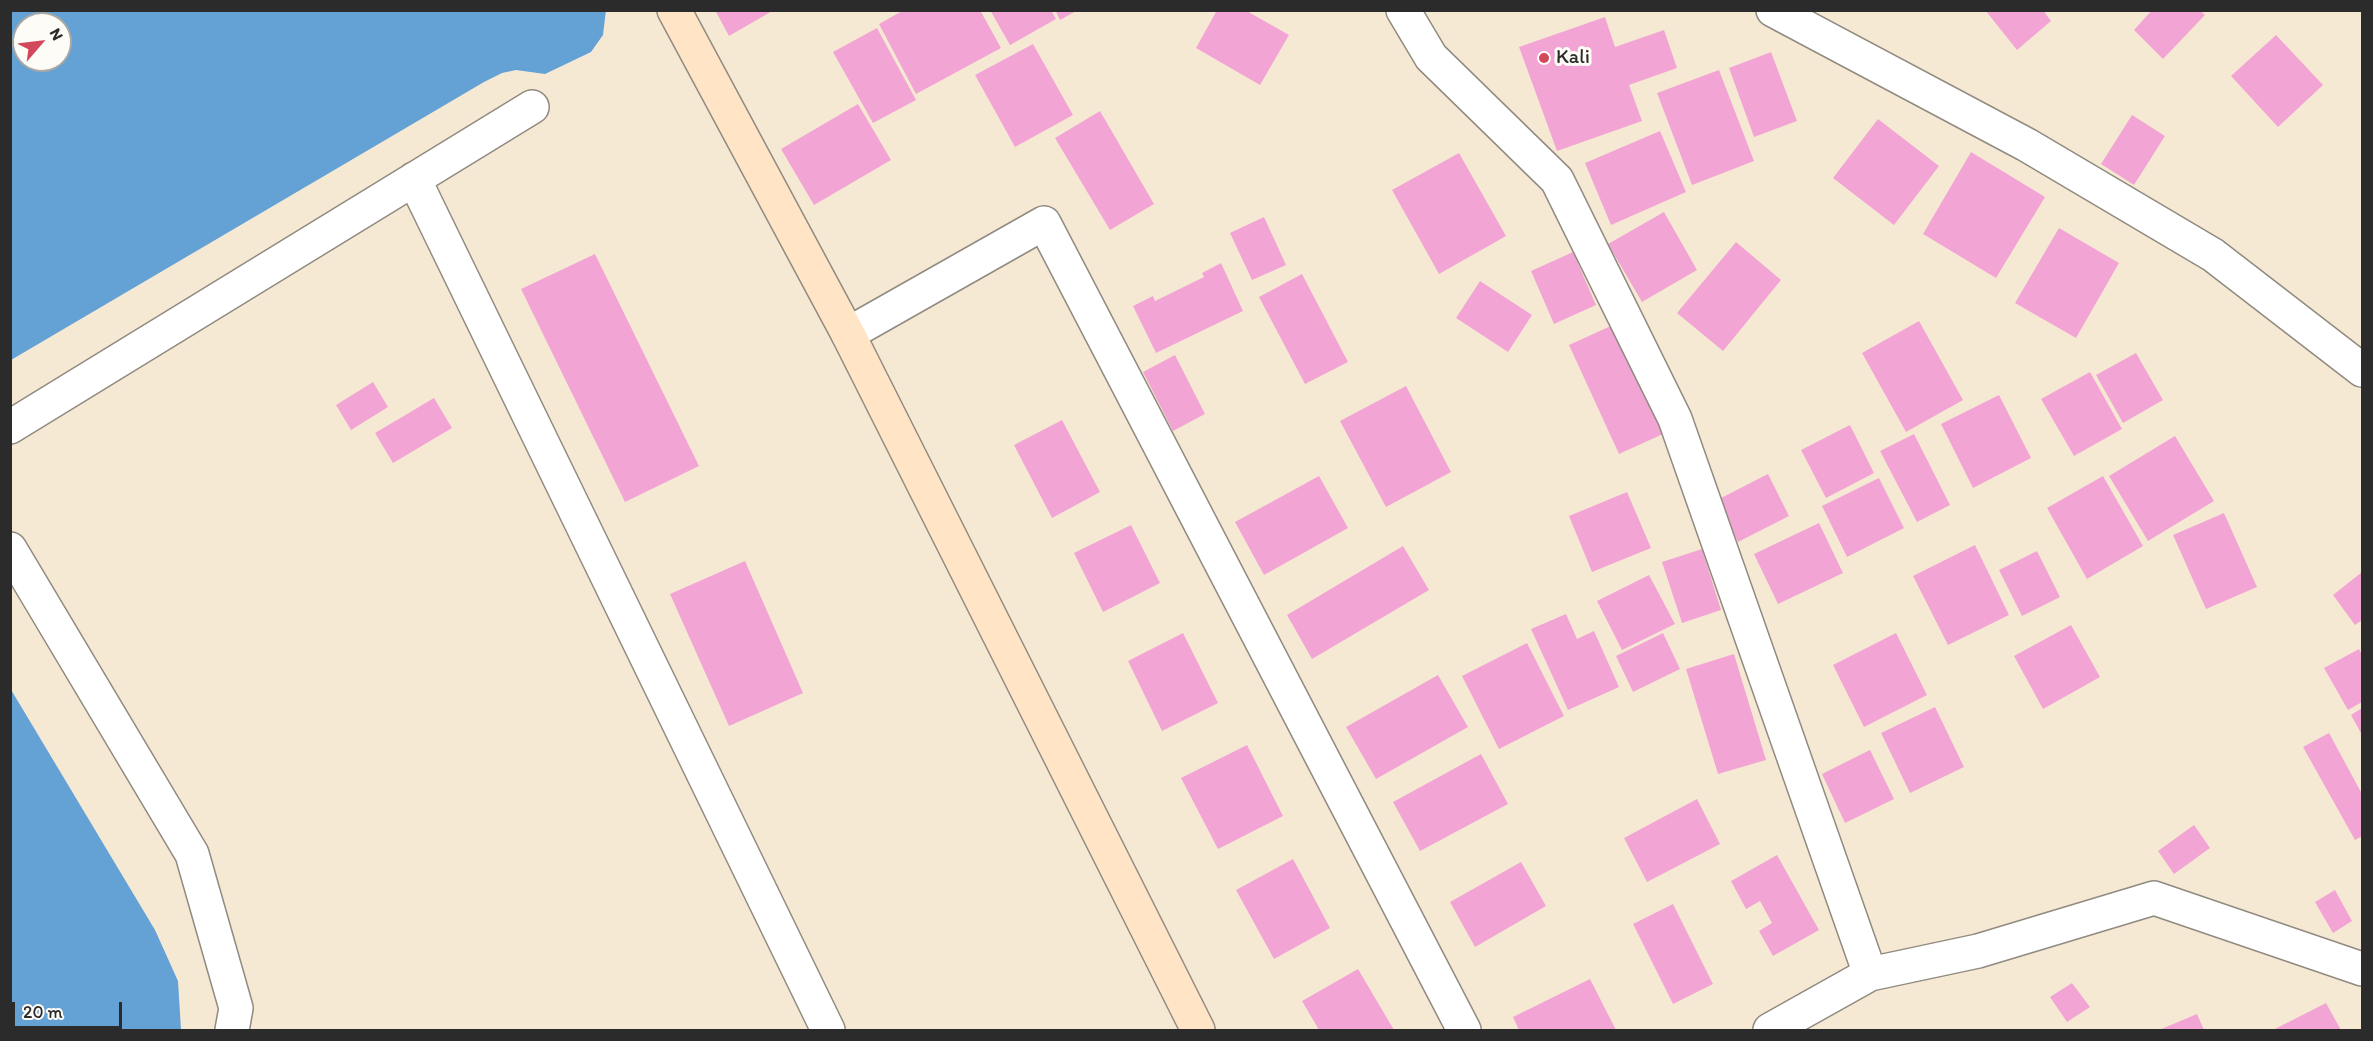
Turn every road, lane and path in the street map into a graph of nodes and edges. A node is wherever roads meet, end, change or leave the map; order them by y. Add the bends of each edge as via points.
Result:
1 (674, 10) edge
2 (1403, 10) edge
3 (1773, 10) edge
4 (532, 108) dead end
5 (414, 179) junction
6 (848, 334) junction
7 (2362, 370) edge
8 (10, 427) edge
9 (10, 549) edge
10 (2362, 969) edge
11 (1870, 974) junction
12 (232, 1030) edge
13 (828, 1030) edge
14 (1198, 1030) edge
15 (1464, 1030) edge
16 (1770, 1030) edge

1 - 6 street
2 - 11 street via 1431,57 1557,180 1675,419
3 - 7 street via 2028,145 2213,255
4 - 5 street
5 - 8 street
5 - 13 street
6 - 14 street
6 - 15 street via 1044,223
9 - 12 street via 192,854 236,1008
10 - 11 street via 2154,898 1978,951
11 - 16 street

